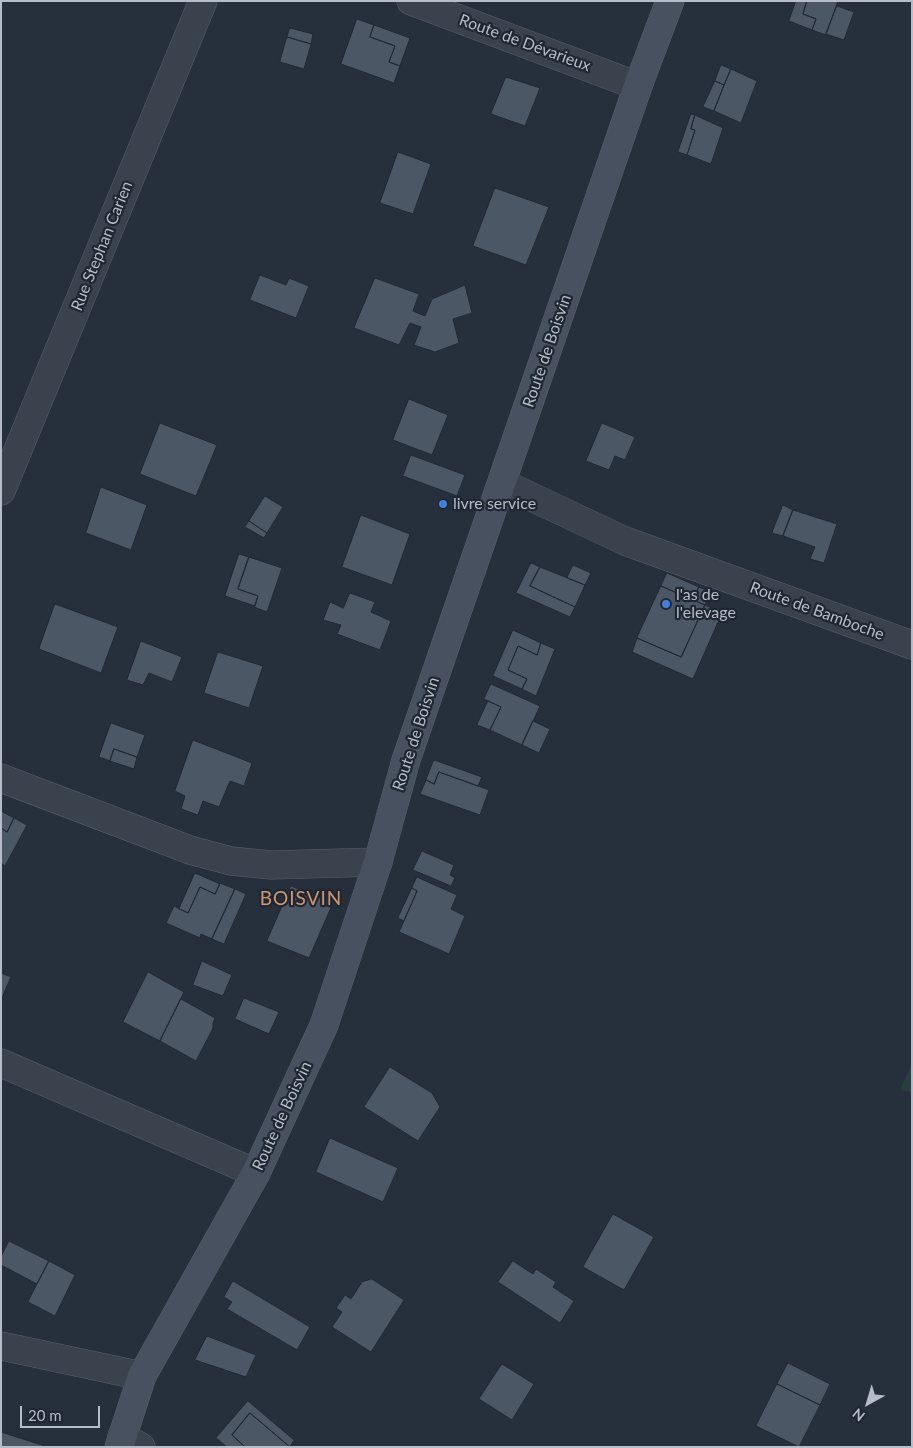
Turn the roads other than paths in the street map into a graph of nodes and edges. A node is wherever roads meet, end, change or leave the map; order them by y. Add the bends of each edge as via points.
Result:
1 (203, 1) edge
2 (411, 1) edge
3 (670, 1) edge
4 (638, 86) junction
5 (502, 483) junction
6 (1, 491) edge
7 (912, 646) edge
8 (1, 778) edge
9 (378, 862) junction
10 (1, 1063) edge
11 (256, 1174) junction
12 (1, 1346) edge
13 (142, 1376) junction
14 (128, 1443) edge

1 - 6 street, Rue Stephan Carien
2 - 4 street, Route de Dévarieux
3 - 4 main road, Route de Boisvin
4 - 5 main road, Route de Boisvin
5 - 7 street, Route de Bamboche via 625,541
5 - 9 main road, Route de Boisvin via 406,760
8 - 9 street via 183,847 231,861 271,865
9 - 11 main road, Route de Boisvin via 324,1025
10 - 11 street
11 - 13 main road, Route de Boisvin
12 - 13 street
13 - 14 main road, Route de Boisvin

